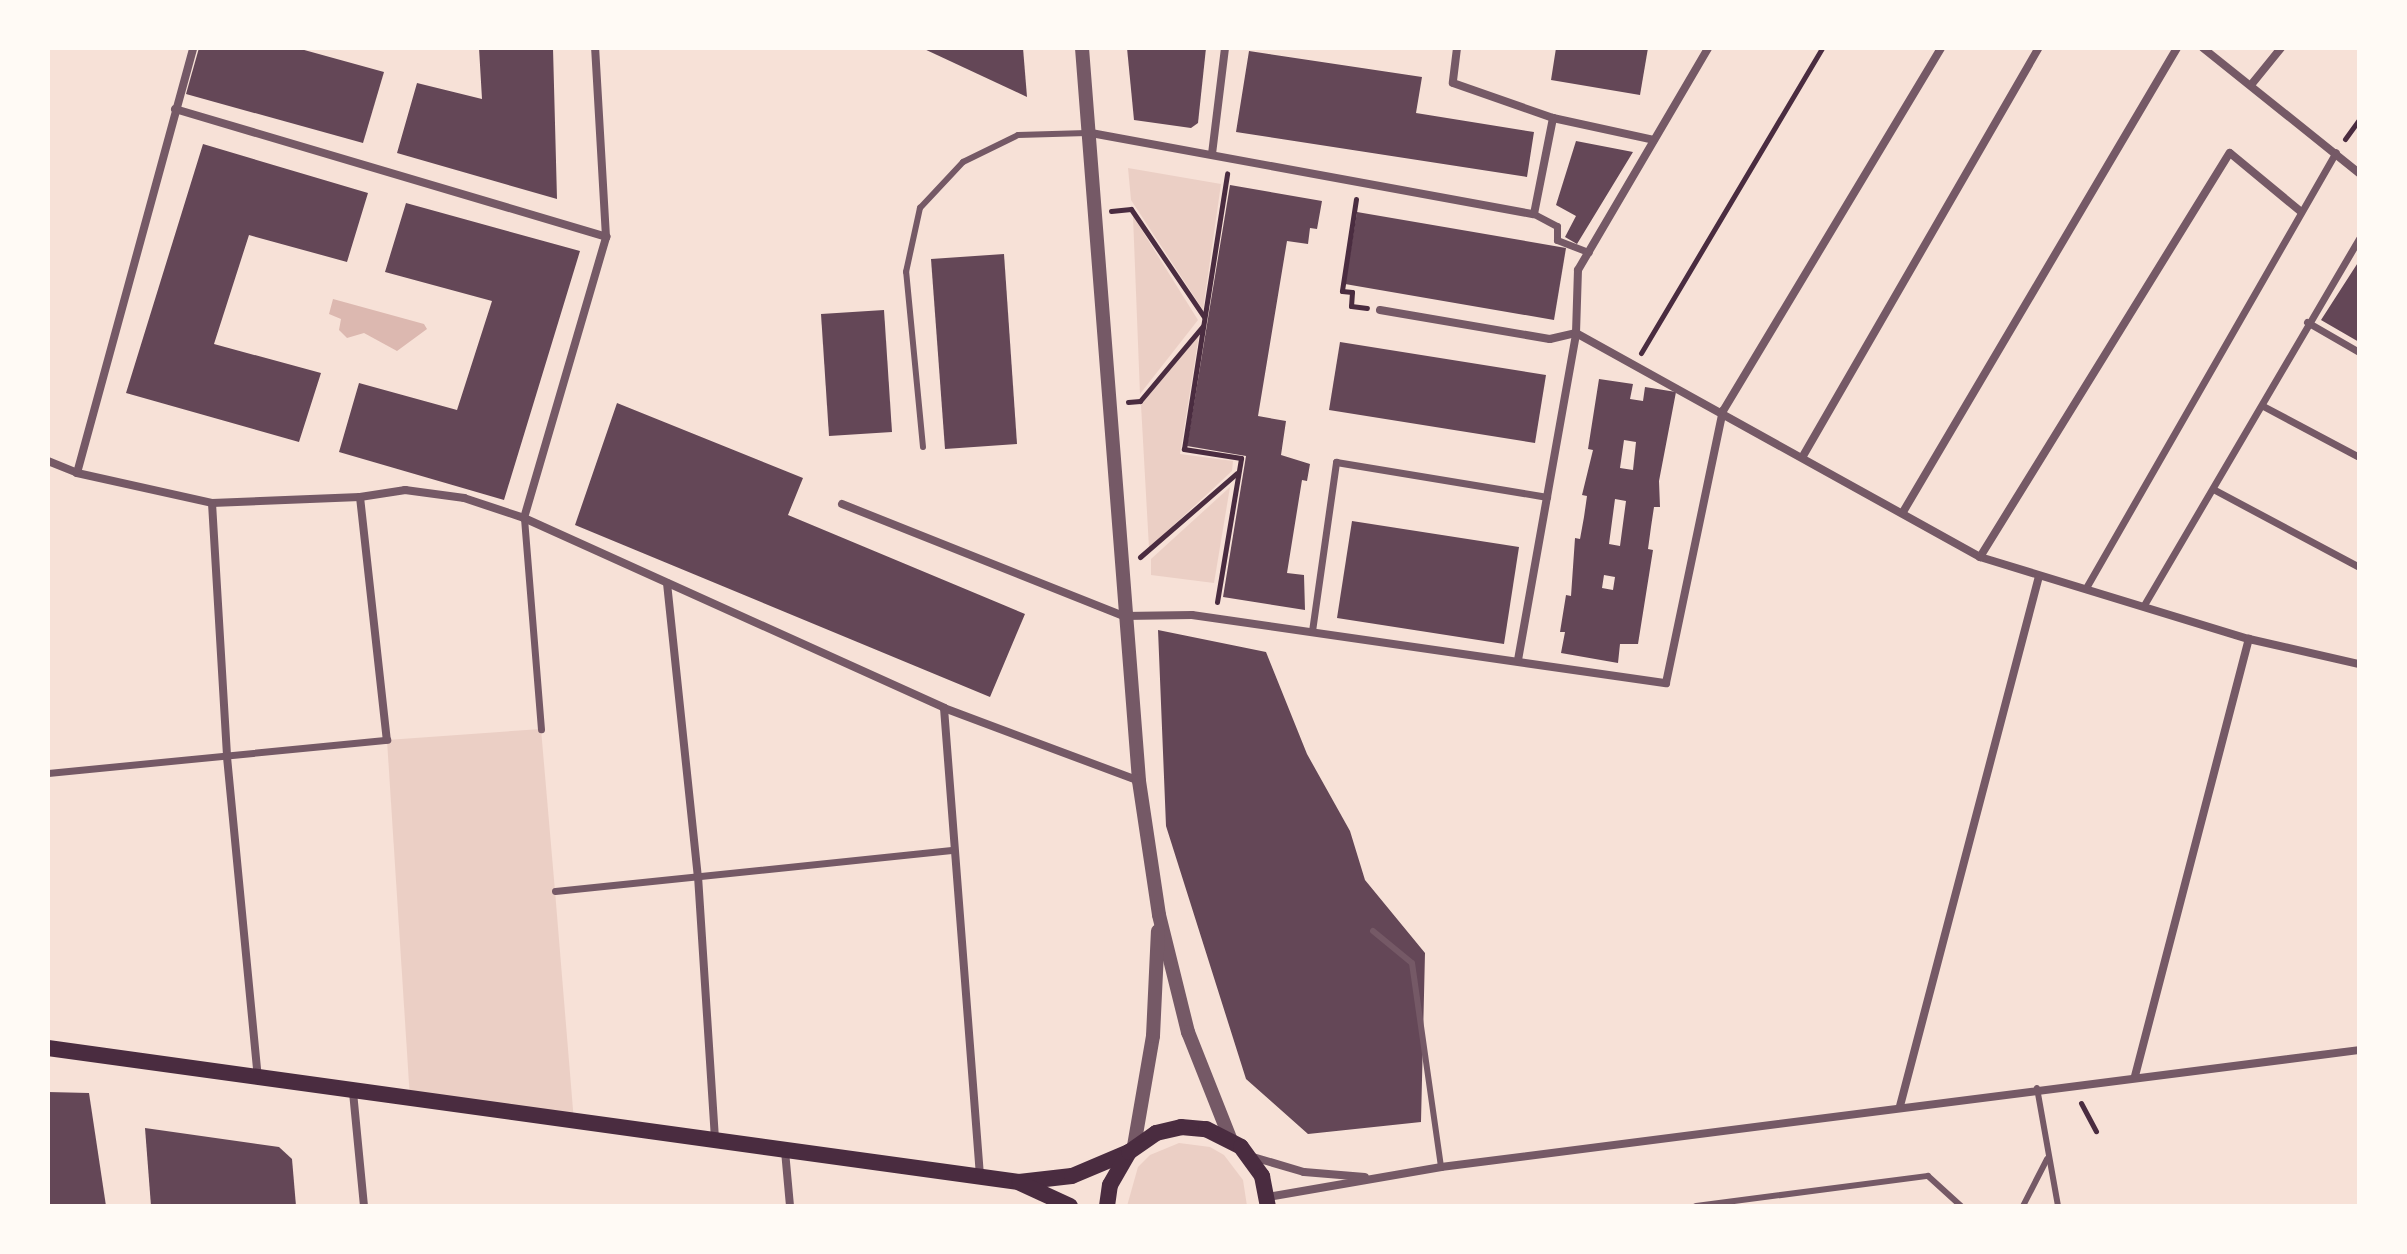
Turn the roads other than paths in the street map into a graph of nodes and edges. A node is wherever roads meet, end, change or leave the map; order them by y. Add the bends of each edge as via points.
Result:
1 (193, 48) edge
2 (595, 48) edge
3 (1082, 48) edge
4 (1225, 48) edge
5 (1450, 48) edge
6 (1457, 48) edge
7 (1708, 48) edge
8 (1941, 48) edge
9 (2039, 48) edge
10 (2177, 48) edge
11 (2203, 48) edge
12 (2281, 48) edge
13 (2251, 85) junction
14 (175, 109) junction
15 (1553, 118) junction
16 (1091, 133) junction
17 (1654, 140) junction
18 (2336, 152) junction
19 (1212, 154) junction
20 (2359, 173) edge
21 (2300, 211) junction
22 (1534, 214) junction
23 (606, 237) junction
24 (2359, 238) edge
25 (1589, 252) junction
26 (1380, 310) road end
27 (2307, 322) junction
28 (1576, 333) junction
29 (2359, 352) edge
30 (2263, 406) junction
31 (1723, 411) junction
32 (923, 447) dead end
33 (1803, 456) junction
34 (2359, 457) edge
35 (48, 461) edge
36 (77, 473) junction
37 (2213, 489) junction
38 (360, 497) junction
39 (1547, 497) junction
40 (212, 503) junction
41 (842, 504) dead end
42 (1903, 512) junction
43 (524, 518) junction
44 (1980, 557) junction
45 (2359, 567) edge
46 (2039, 576) junction
47 (667, 583) junction
48 (2087, 586) junction
49 (2144, 605) junction
50 (1124, 616) junction
51 (1312, 631) junction
52 (2249, 639) junction
53 (1518, 660) junction
54 (2359, 664) edge
55 (944, 708) junction
56 (541, 729) dead end
57 (387, 740) joint
58 (227, 757) junction
59 (48, 773) edge
60 (1139, 781) junction
61 (954, 850) junction
62 (698, 876) junction
63 (555, 891) dead end
64 (1159, 915) junction
65 (1373, 931) dead end
66 (48, 1048) edge
67 (2359, 1050) edge
68 (69, 1053) junction
69 (48, 1058) edge
70 (2135, 1076) junction
71 (258, 1079) junction
72 (2037, 1088) junction
73 (353, 1092) junction
74 (1900, 1106) junction
75 (1230, 1138) junction
76 (715, 1141) junction
77 (1132, 1149) junction
78 (785, 1151) junction
79 (1251, 1157) junction
80 (2047, 1159) junction
81 (1441, 1167) junction
82 (980, 1177) junction
83 (1378, 1177) junction
84 (1019, 1182) junction
85 (1268, 1201) edge
86 (364, 1206) edge
87 (790, 1206) edge
88 (1070, 1206) edge
89 (1107, 1206) edge
90 (1696, 1206) edge
91 (1961, 1206) edge
92 (2023, 1206) edge
93 (2058, 1206) edge

1 - 14 street
2 - 23 street
3 - 16 street
4 - 19 street
5 - 6 street
6 - 15 street via 1453,83
7 - 17 street
8 - 31 street
9 - 33 street
10 - 42 street
11 - 13 street
12 - 13 street
13 - 18 street
14 - 23 street
14 - 36 street
15 - 17 street
15 - 22 street
16 - 19 street
16 - 32 lane via 1018,135 963,162 920,208 906,272
16 - 50 street
17 - 25 street
18 - 20 street
18 - 21 street
19 - 22 street
21 - 44 street via 2230,153
21 - 48 street
22 - 25 street via 1557,226 1557,240
23 - 43 street
24 - 27 street
25 - 28 street via 1578,270
26 - 28 street via 1550,339
27 - 29 street
27 - 30 street
28 - 31 street
28 - 39 street
30 - 34 street
30 - 37 street
31 - 33 street
31 - 53 street via 1666,683
33 - 42 street
35 - 36 street
36 - 40 street
37 - 45 street
37 - 49 street
38 - 40 street
38 - 43 street via 405,490 464,498
38 - 57 street
39 - 51 street via 1336,462
39 - 53 street
40 - 58 street
41 - 50 street
42 - 44 street
43 - 47 street
43 - 56 street
44 - 46 street
46 - 48 street
46 - 74 street
47 - 55 street
47 - 62 street
48 - 49 street
49 - 52 street
50 - 51 street via 1215,618
50 - 60 street
51 - 53 street
52 - 54 street
52 - 70 street
55 - 60 street
55 - 61 street
57 - 58 street
58 - 59 street
58 - 71 street
60 - 64 street
61 - 62 street
61 - 82 street
62 - 63 street
62 - 76 street
64 - 75 street via 1188,1032
64 - 77 street via 1153,1036
65 - 81 lane via 1412,963
66 - 68 main road
67 - 70 street
68 - 69 main road
68 - 71 main road
70 - 72 street
71 - 73 main road
72 - 74 street
72 - 80 lane
73 - 76 main road
73 - 86 street
74 - 81 street
75 - 77 main road via 1181,1127 1156,1133
75 - 79 main road
76 - 78 main road
77 - 84 main road via 1072,1176
77 - 89 main road via 1110,1185
78 - 82 main road
78 - 87 street
79 - 83 street via 1304,1172
79 - 85 main road
80 - 92 lane
80 - 93 lane
81 - 83 street
82 - 84 main road
83 - 85 street
84 - 88 main road
90 - 91 lane via 1928,1176

